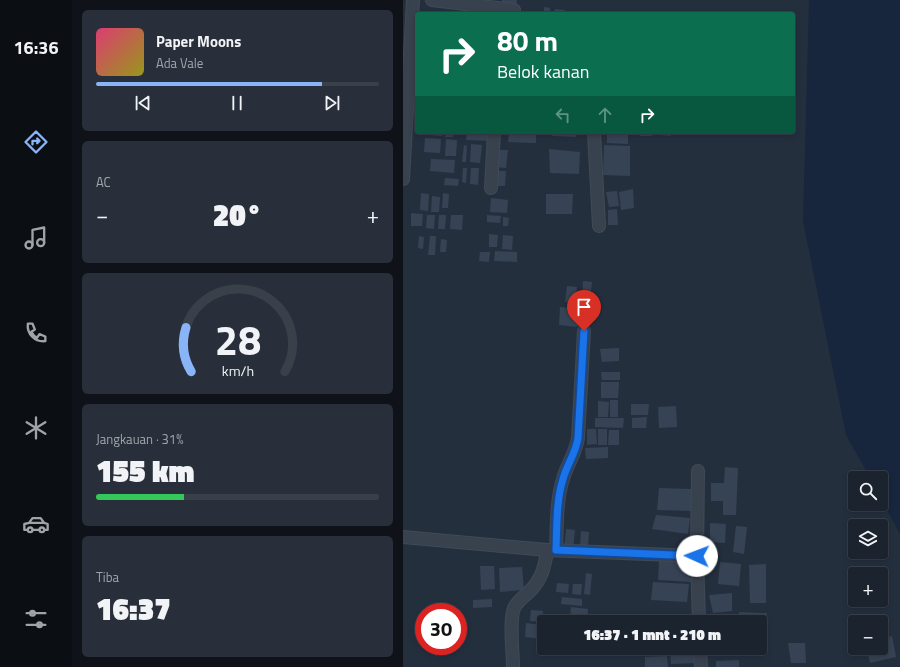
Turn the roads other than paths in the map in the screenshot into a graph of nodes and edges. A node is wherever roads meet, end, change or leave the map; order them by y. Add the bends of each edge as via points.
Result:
1 (413, 0) edge
2 (432, 0) edge
3 (514, 10) dead end
4 (410, 79) edge
5 (493, 134) edge
6 (594, 134) edge
7 (403, 179) edge
8 (491, 188) dead end
9 (599, 226) dead end
10 (584, 331) dead end
11 (697, 471) dead end
12 (403, 537) edge
13 (551, 550) junction
14 (697, 556) junction
15 (699, 615) edge
16 (700, 655) edge
17 (513, 667) edge
18 (701, 667) edge

1 - 4 street
2 - 3 street
4 - 7 street
5 - 8 street
6 - 9 street
10 - 13 street via 578,438 574,455 563,479
11 - 14 street
12 - 13 street
13 - 14 street
13 - 17 street via 542,574 515,607 512,617
14 - 15 street
16 - 18 street

